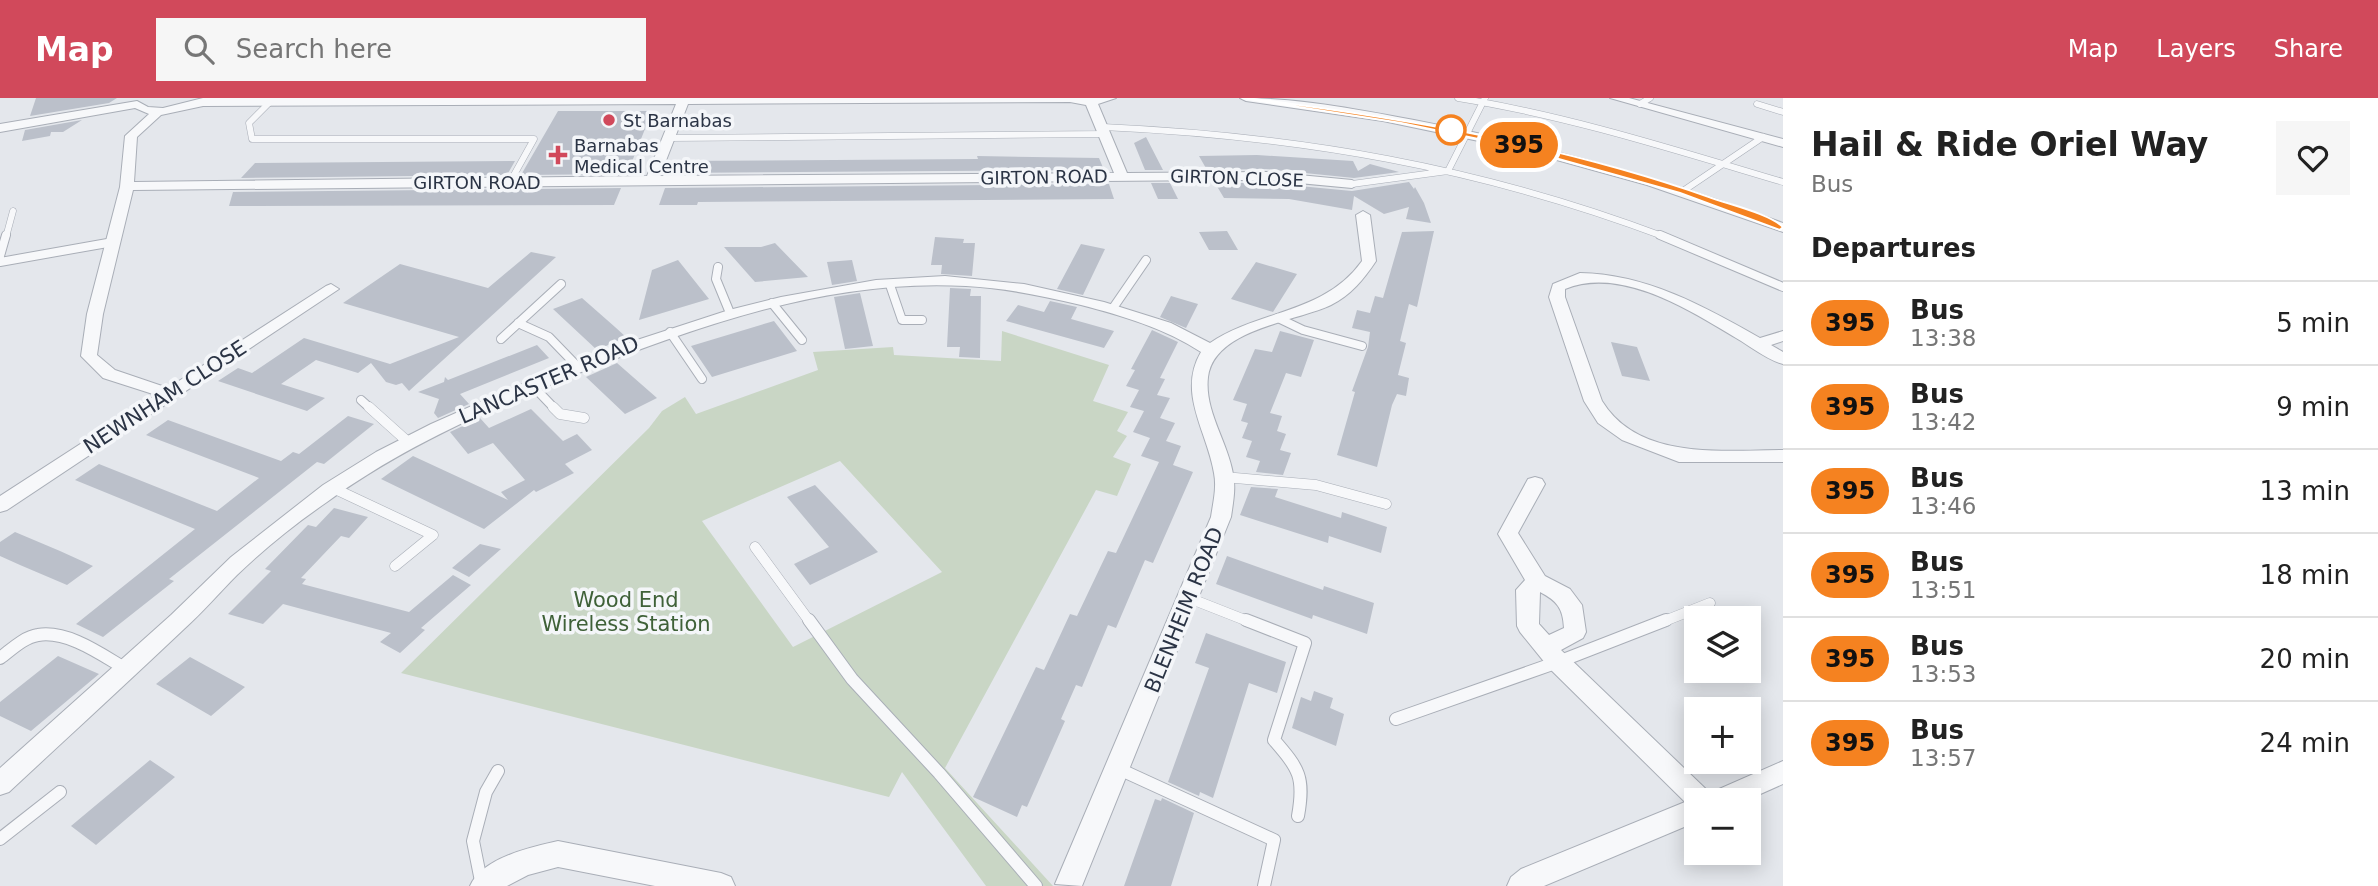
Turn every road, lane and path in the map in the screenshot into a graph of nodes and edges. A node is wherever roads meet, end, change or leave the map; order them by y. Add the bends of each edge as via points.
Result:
1 (1069, 98) edge
2 (1110, 98) edge
3 (1246, 98) edge
4 (1458, 98) edge
5 (1616, 98) edge
6 (667, 99) edge
7 (881, 99) edge
8 (366, 100) edge
9 (511, 100) edge
10 (692, 100) edge
11 (1484, 100) edge
12 (139, 101) edge
13 (208, 101) edge
14 (1645, 101) edge
15 (1091, 102) junction
16 (269, 103) junction
17 (1757, 104) dead end
18 (158, 112) junction
19 (1783, 112) edge
20 (0, 128) edge
21 (1105, 131) junction
22 (1467, 133) junction
23 (1763, 137) junction
24 (669, 138) junction
25 (1783, 144) edge
26 (1723, 162) junction
27 (1448, 171) junction
28 (1122, 176) junction
29 (652, 181) junction
30 (510, 182) junction
31 (1783, 182) edge
32 (1352, 184) joint
33 (127, 187) junction
34 (1683, 191) junction
35 (13, 211) dead end
36 (1363, 215) dead end
37 (1783, 228) edge
38 (113, 242) junction
39 (0, 256) edge
40 (1146, 260) dead end
41 (0, 262) edge
42 (718, 267) dead end
43 (561, 284) dead end
44 (890, 285) junction
45 (1783, 287) edge
46 (331, 289) dead end
47 (772, 303) junction
48 (1113, 308) junction
49 (730, 313) junction
50 (1278, 318) junction
51 (922, 320) dead end
52 (518, 324) junction
53 (670, 332) junction
54 (1783, 336) edge
55 (500, 339) dead end
56 (802, 340) dead end
57 (1758, 344) junction
58 (1362, 346) dead end
59 (1210, 350) junction
60 (1783, 359) edge
61 (578, 367) junction
62 (702, 379) dead end
63 (533, 386) junction
64 (169, 394) junction
65 (362, 400) dead end
66 (584, 418) dead end
67 (408, 442) junction
68 (1783, 456) edge
69 (1224, 477) junction
70 (1535, 484) dead end
71 (333, 488) junction
72 (1386, 504) dead end
73 (0, 505) edge
74 (755, 547) dead end
75 (395, 566) dead end
76 (1538, 582) junction
77 (1189, 598) junction
78 (1710, 603) dead end
79 (1552, 654) junction
80 (0, 658) edge
81 (126, 669) junction
82 (1396, 719) dead end
83 (1119, 769) junction
84 (498, 771) dead end
85 (1783, 772) edge
86 (0, 784) edge
87 (1688, 788) edge
88 (1746, 788) edge
89 (60, 792) dead end
90 (1684, 815) edge
91 (1297, 816) dead end
92 (0, 839) edge
93 (1069, 884) dead end
94 (483, 886) edge
95 (720, 886) edge
96 (1036, 886) edge
97 (1264, 886) edge
98 (1521, 886) edge

1 - 7 street
1 - 15 street
2 - 15 street
3 - 22 street
4 - 11 lane
5 - 14 street
6 - 9 street
6 - 10 street
7 - 10 street
8 - 9 street
8 - 16 street
10 - 24 street
11 - 22 lane
11 - 26 lane
12 - 18 street via 141,108
12 - 20 street
13 - 16 street
13 - 18 street
14 - 23 street
15 - 21 street
16 - 30 lane via 249,123 252,139 534,139
17 - 19 lane
18 - 33 street via 131,136
21 - 24 lane
21 - 27 lane via 1169,129 1269,139
21 - 28 street
22 - 27 lane
22 - 34 street
23 - 25 street
23 - 26 lane
24 - 29 street
26 - 31 lane
26 - 34 lane
27 - 32 lane
27 - 45 lane via 1612,217
28 - 29 street, GIRTON ROAD
28 - 32 street, GIRTON CLOSE via 1266,176
29 - 30 street, GIRTON ROAD
30 - 33 street, GIRTON ROAD
33 - 38 street
34 - 37 street
35 - 39 lane
36 - 50 street via 1369,261 1354,284 1315,307
38 - 41 lane
38 - 64 street via 94,314 89,356 108,374
40 - 48 lane
42 - 49 lane via 716,279
43 - 52 lane
44 - 47 street, LANCASTER ROAD
44 - 48 street, LANCASTER ROAD via 990,283
44 - 51 lane via 902,320
46 - 64 street, NEWNHAM CLOSE
47 - 49 street, LANCASTER ROAD
47 - 56 lane
48 - 59 street, LANCASTER ROAD via 1193,338
49 - 53 street, LANCASTER ROAD
50 - 58 lane
50 - 59 street via 1248,328
52 - 55 lane
52 - 61 lane via 549,337
53 - 61 street, LANCASTER ROAD
53 - 62 lane
54 - 57 street
57 - 60 street
57 - 68 street via 1632,281 1577,277 1558,288 1557,297 1593,401 1604,419 1628,436 1679,456
59 - 69 street, BLENHEIM ROAD via 1201,368 1200,391
61 - 63 street, LANCASTER ROAD
63 - 66 lane via 560,414
63 - 67 street, LANCASTER ROAD
64 - 73 street, NEWNHAM CLOSE
65 - 67 lane
67 - 71 street, LANCASTER ROAD
69 - 72 lane via 1316,485
69 - 77 street, BLENHEIM ROAD via 1222,517
70 - 76 street via 1508,534
71 - 75 lane via 433,534
71 - 81 street, LANCASTER ROAD via 272,532
74 - 96 lane via 852,679
76 - 79 street via 1527,590 1528,626
76 - 79 street via 1566,594 1575,611 1575,632
77 - 83 street, BLENHEIM ROAD
77 - 91 lane via 1305,643 1274,740 1302,776
78 - 79 lane
79 - 82 lane
79 - 87 street
80 - 81 lane via 36,635 53,635
81 - 86 street, LANCASTER ROAD
83 - 93 street, BLENHEIM ROAD
83 - 97 lane via 1274,840
84 - 94 lane via 486,792 473,841
85 - 88 street
89 - 92 lane
90 - 98 street
94 - 95 street via 505,870 558,855

